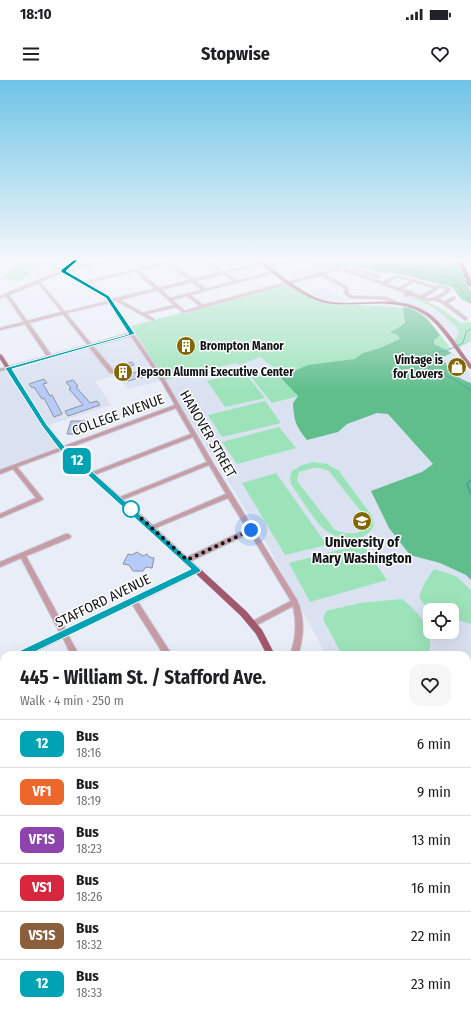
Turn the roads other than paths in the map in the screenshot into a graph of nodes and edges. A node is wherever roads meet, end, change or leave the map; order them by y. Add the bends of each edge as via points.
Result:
1 (14, 304) edge
2 (56, 304) edge
3 (103, 304) edge
4 (111, 304) edge
5 (124, 304) edge
6 (200, 304) edge
7 (212, 304) edge
8 (400, 304) edge
9 (446, 304) edge
10 (177, 305) joint
11 (203, 306) junction
12 (64, 313) junction
13 (143, 314) junction
14 (466, 319) dead end
15 (153, 320) dead end
16 (27, 322) junction
17 (0, 329) edge
18 (132, 334) junction
19 (90, 346) junction
20 (0, 355) edge
21 (50, 357) junction
22 (471, 367) edge
23 (8, 368) junction
24 (0, 370) edge
25 (112, 372) dead end
26 (177, 406) junction
27 (194, 435) junction
28 (62, 448) junction
29 (210, 464) junction
30 (14, 467) junction
31 (0, 472) edge
32 (92, 474) junction
33 (230, 494) junction
34 (120, 499) junction
35 (0, 516) edge
36 (151, 528) junction
37 (251, 530) junction
38 (68, 536) dead end
39 (23, 556) junction
40 (187, 560) junction
41 (0, 565) edge
42 (197, 570) junction
43 (133, 600) junction
44 (295, 602) junction
45 (253, 624) junction
46 (64, 634) junction
47 (28, 651) edge
48 (73, 651) edge
49 (165, 651) edge
50 (269, 651) edge
51 (295, 651) edge

1 - 16 street
2 - 12 street
3 - 12 street
4 - 18 street, HANOVER STREET
5 - 13 street
6 - 11 street
7 - 11 street
8 - 22 main road via 423,311 429,316
9 - 14 street
10 - 11 street via 184,312
10 - 13 street
12 - 16 street
12 - 19 street
13 - 15 street
16 - 17 street
16 - 21 street
18 - 19 street
18 - 26 street, HANOVER STREET
19 - 21 street
19 - 25 street
20 - 23 main road
21 - 23 street
23 - 24 street
23 - 28 main road
26 - 27 street, HANOVER STREET
26 - 28 street, COLLEGE AVENUE
27 - 29 street, HANOVER STREET
27 - 32 street
28 - 30 street, COLLEGE AVENUE
28 - 32 main road
29 - 33 street, HANOVER STREET
29 - 34 street
30 - 31 street, COLLEGE AVENUE
30 - 35 street via 40,496 40,500
32 - 34 main road
33 - 36 street
33 - 37 street, HANOVER STREET
34 - 36 main road
36 - 40 main road
37 - 40 street
37 - 44 street, HANOVER STREET
38 - 39 street
39 - 41 street
39 - 46 street
40 - 42 main road
42 - 43 street, STAFFORD AVENUE
42 - 45 main road
43 - 46 street, STAFFORD AVENUE
43 - 49 street
44 - 45 street
44 - 51 street, HANOVER STREET via 300,628
45 - 50 main road
46 - 47 street, STAFFORD AVENUE
46 - 48 street

